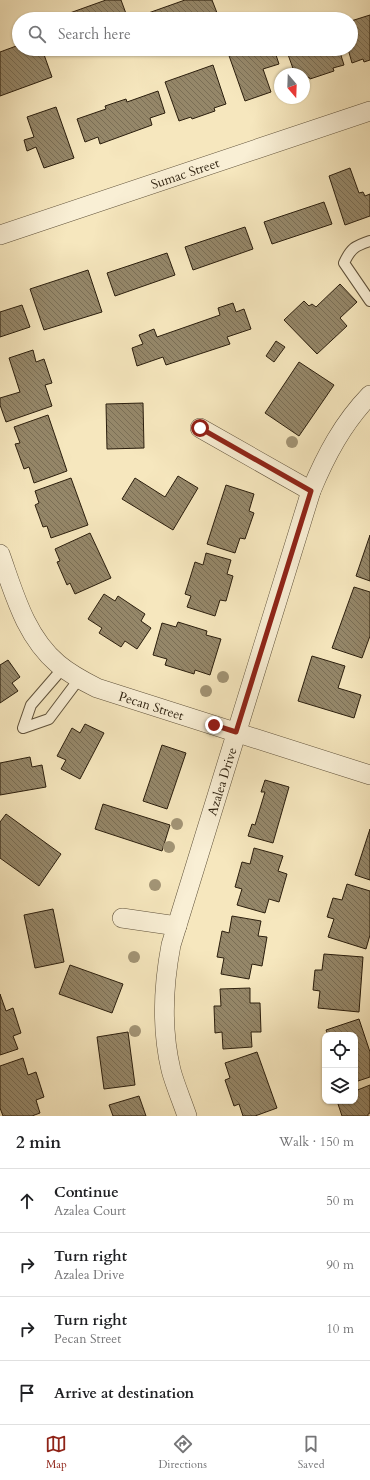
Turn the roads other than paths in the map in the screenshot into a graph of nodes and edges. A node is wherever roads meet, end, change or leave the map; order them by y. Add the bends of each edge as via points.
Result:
1 (370, 111) edge
2 (0, 235) edge
3 (370, 241) edge
4 (370, 302) edge
5 (370, 395) edge
6 (200, 428) dead end
7 (311, 491) junction
8 (0, 554) edge
9 (63, 668) junction
10 (79, 679) junction
11 (236, 732) junction
12 (370, 775) edge
13 (122, 918) dead end
14 (177, 926) junction
15 (187, 1116) edge

1 - 2 street, Sumac Street
3 - 4 lane via 356,245 344,263
5 - 7 street, Azalea Drive via 341,429
6 - 7 street
7 - 11 street, Azalea Drive
8 - 9 street, Pecan Street via 28,626 38,642
9 - 10 street, Pecan Street
9 - 10 lane via 31,705 23,728 49,719
10 - 11 street, Pecan Street via 97,688
11 - 12 street, Pecan Street
11 - 14 street, Azalea Drive
13 - 14 street
14 - 15 street, Azalea Drive via 166,971 163,1006 170,1064

